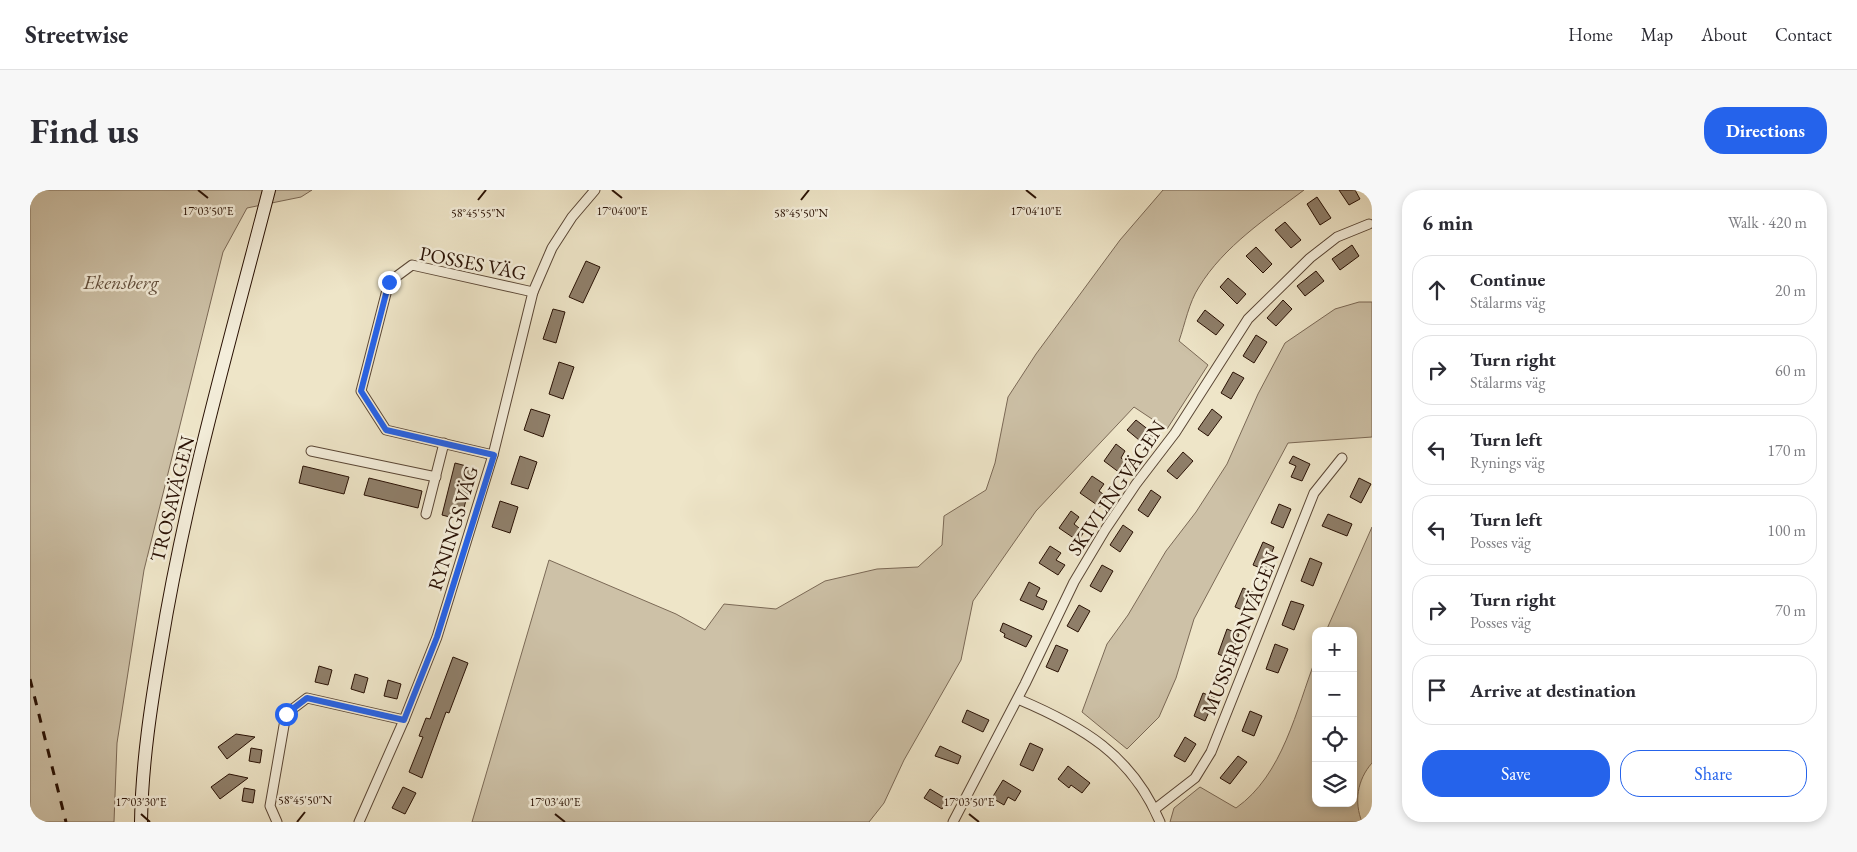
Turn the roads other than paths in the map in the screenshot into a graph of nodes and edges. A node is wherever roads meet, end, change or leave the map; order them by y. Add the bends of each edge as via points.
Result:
1 (269, 190) edge
2 (595, 190) edge
3 (1369, 224) dead end
4 (533, 292) junction
5 (444, 443) junction
6 (311, 451) dead end
7 (494, 455) junction
8 (1342, 458) dead end
9 (436, 476) junction
10 (426, 514) dead end
11 (1018, 699) junction
12 (404, 720) junction
13 (1155, 809) junction
14 (141, 822) edge
15 (277, 822) edge
16 (359, 822) edge
17 (953, 822) edge
18 (1160, 822) edge

1 - 14 main road, TROSAVÄGEN via 173,571 142,780
2 - 4 street, RYNINGS VÄG via 552,248
3 - 11 street, SKIVLINGVÄGEN via 1337,237 1310,258 1248,319 1175,433 1105,530 1074,582
4 - 5 street, POSSES VÄG via 412,265 389,282 361,391 386,430
4 - 7 street, RYNINGS VÄG
5 - 7 street, POSSES VÄG
5 - 9 street
6 - 9 street
7 - 12 street, RYNINGS VÄG via 437,637
8 - 13 street, MUSSERONVÄGEN via 1314,493 1211,752 1195,778
9 - 10 street
11 - 13 street via 1085,732 1118,756
11 - 17 street, SKIVLINGVÄGEN
12 - 15 street via 307,698 286,714 270,806
12 - 16 street, RYNINGS VÄG
13 - 18 street

